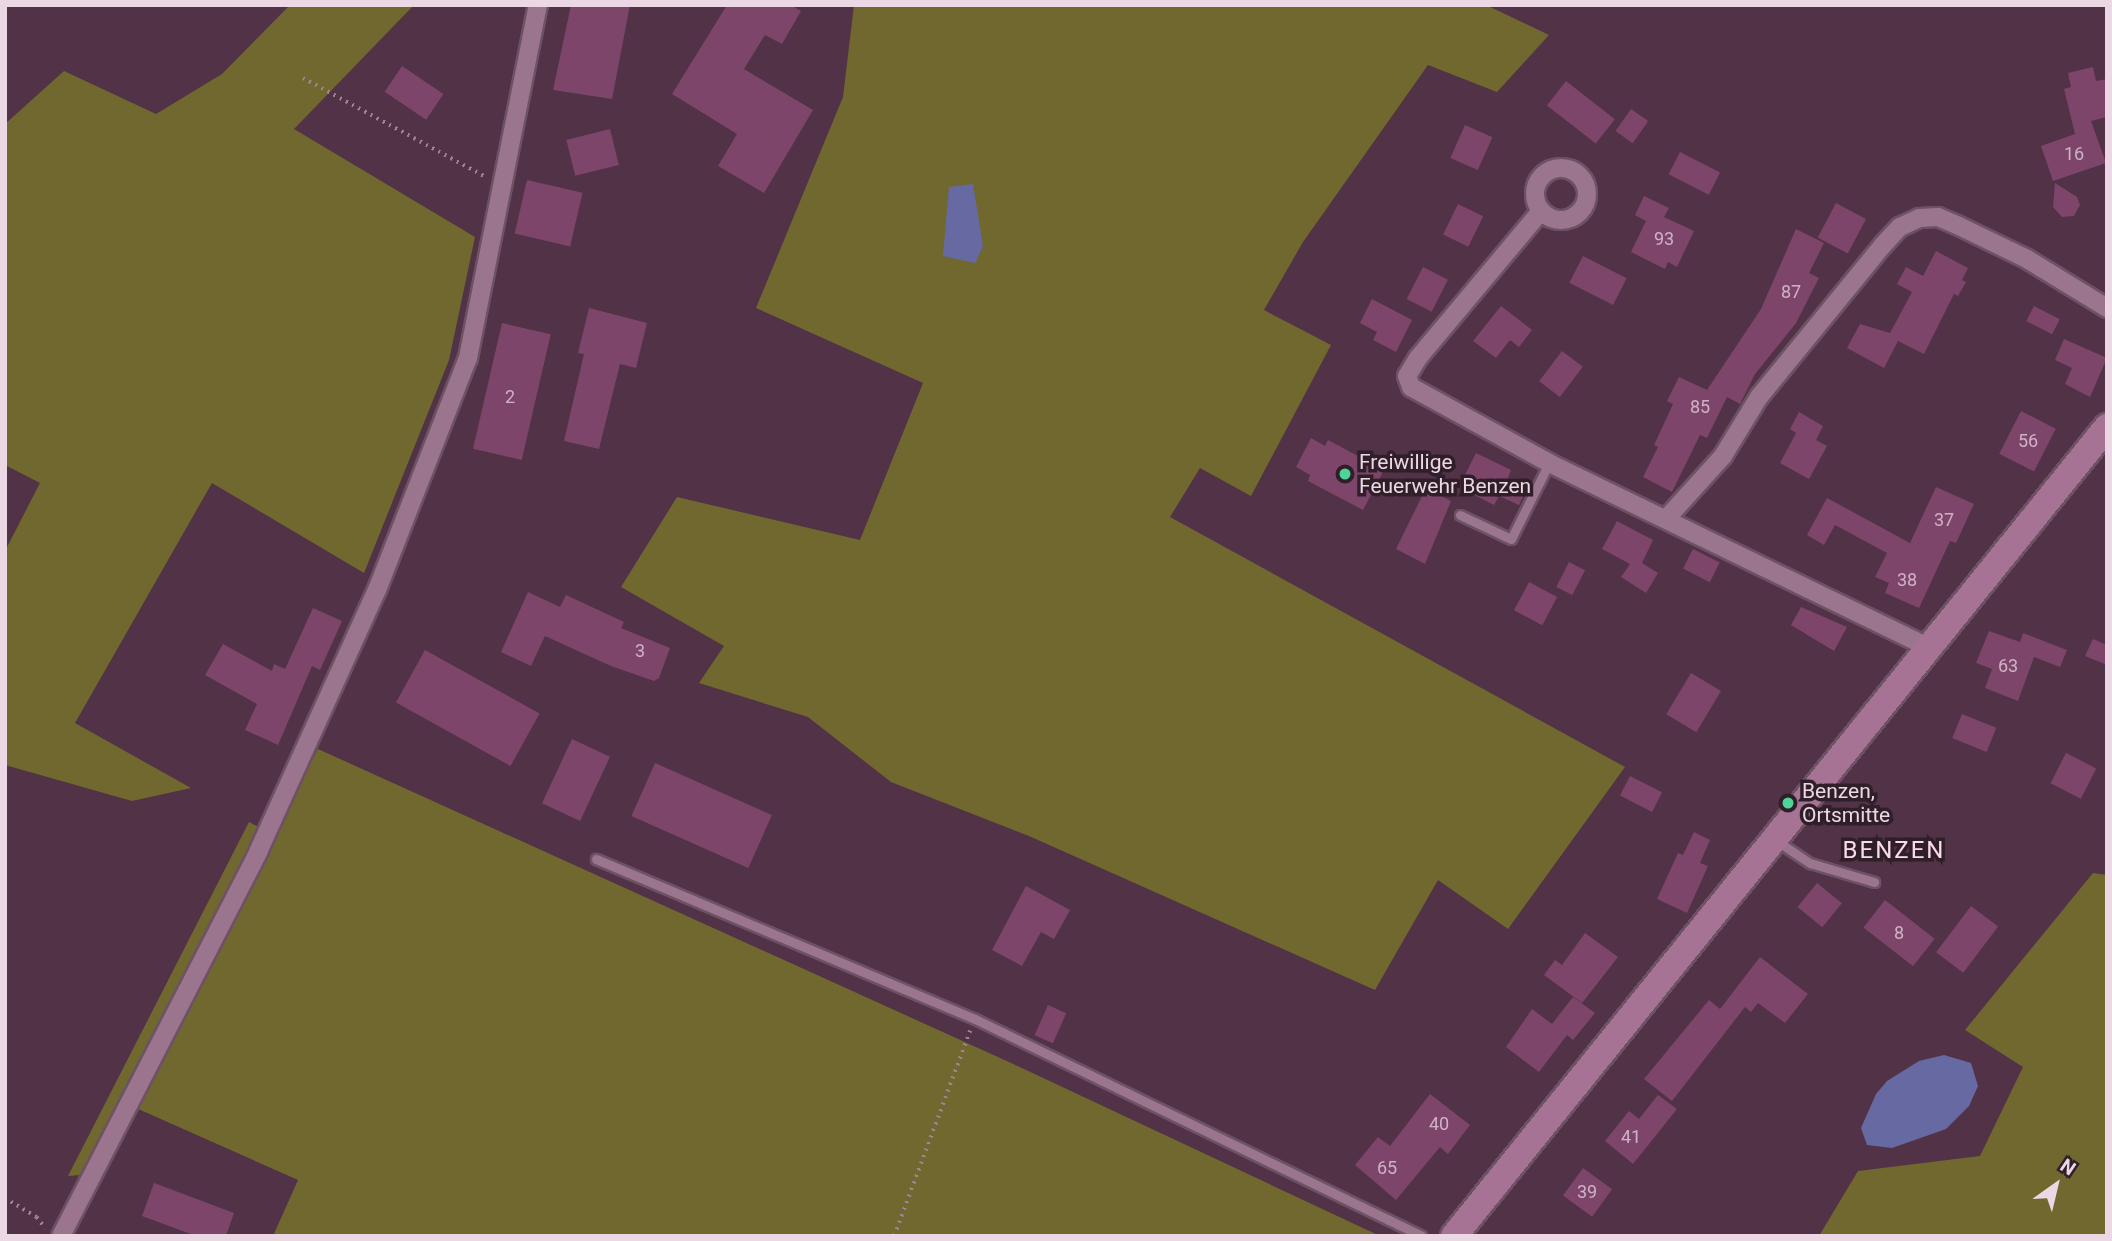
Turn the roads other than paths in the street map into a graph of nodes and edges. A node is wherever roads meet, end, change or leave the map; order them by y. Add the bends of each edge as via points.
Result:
1 (538, 5) edge
2 (1541, 211) dead end
3 (2107, 308) edge
4 (2107, 427) edge
5 (1549, 463) junction
6 (1460, 515) dead end
7 (1666, 519) junction
8 (1928, 647) junction
9 (1776, 840) junction
10 (596, 859) dead end
11 (1874, 882) dead end
12 (61, 1236) edge
13 (1421, 1236) edge
14 (1454, 1236) edge

1 - 12 street via 468,358 377,590 258,852
2 - 5 street via 1418,358 1407,383
3 - 7 street via 2027,259 1938,217 1919,218 1900,227 1759,397 1723,456
4 - 8 street
5 - 6 lane via 1510,539
5 - 7 street
7 - 8 street
8 - 9 street
9 - 11 lane via 1810,863
9 - 14 street
10 - 13 lane via 975,1019

